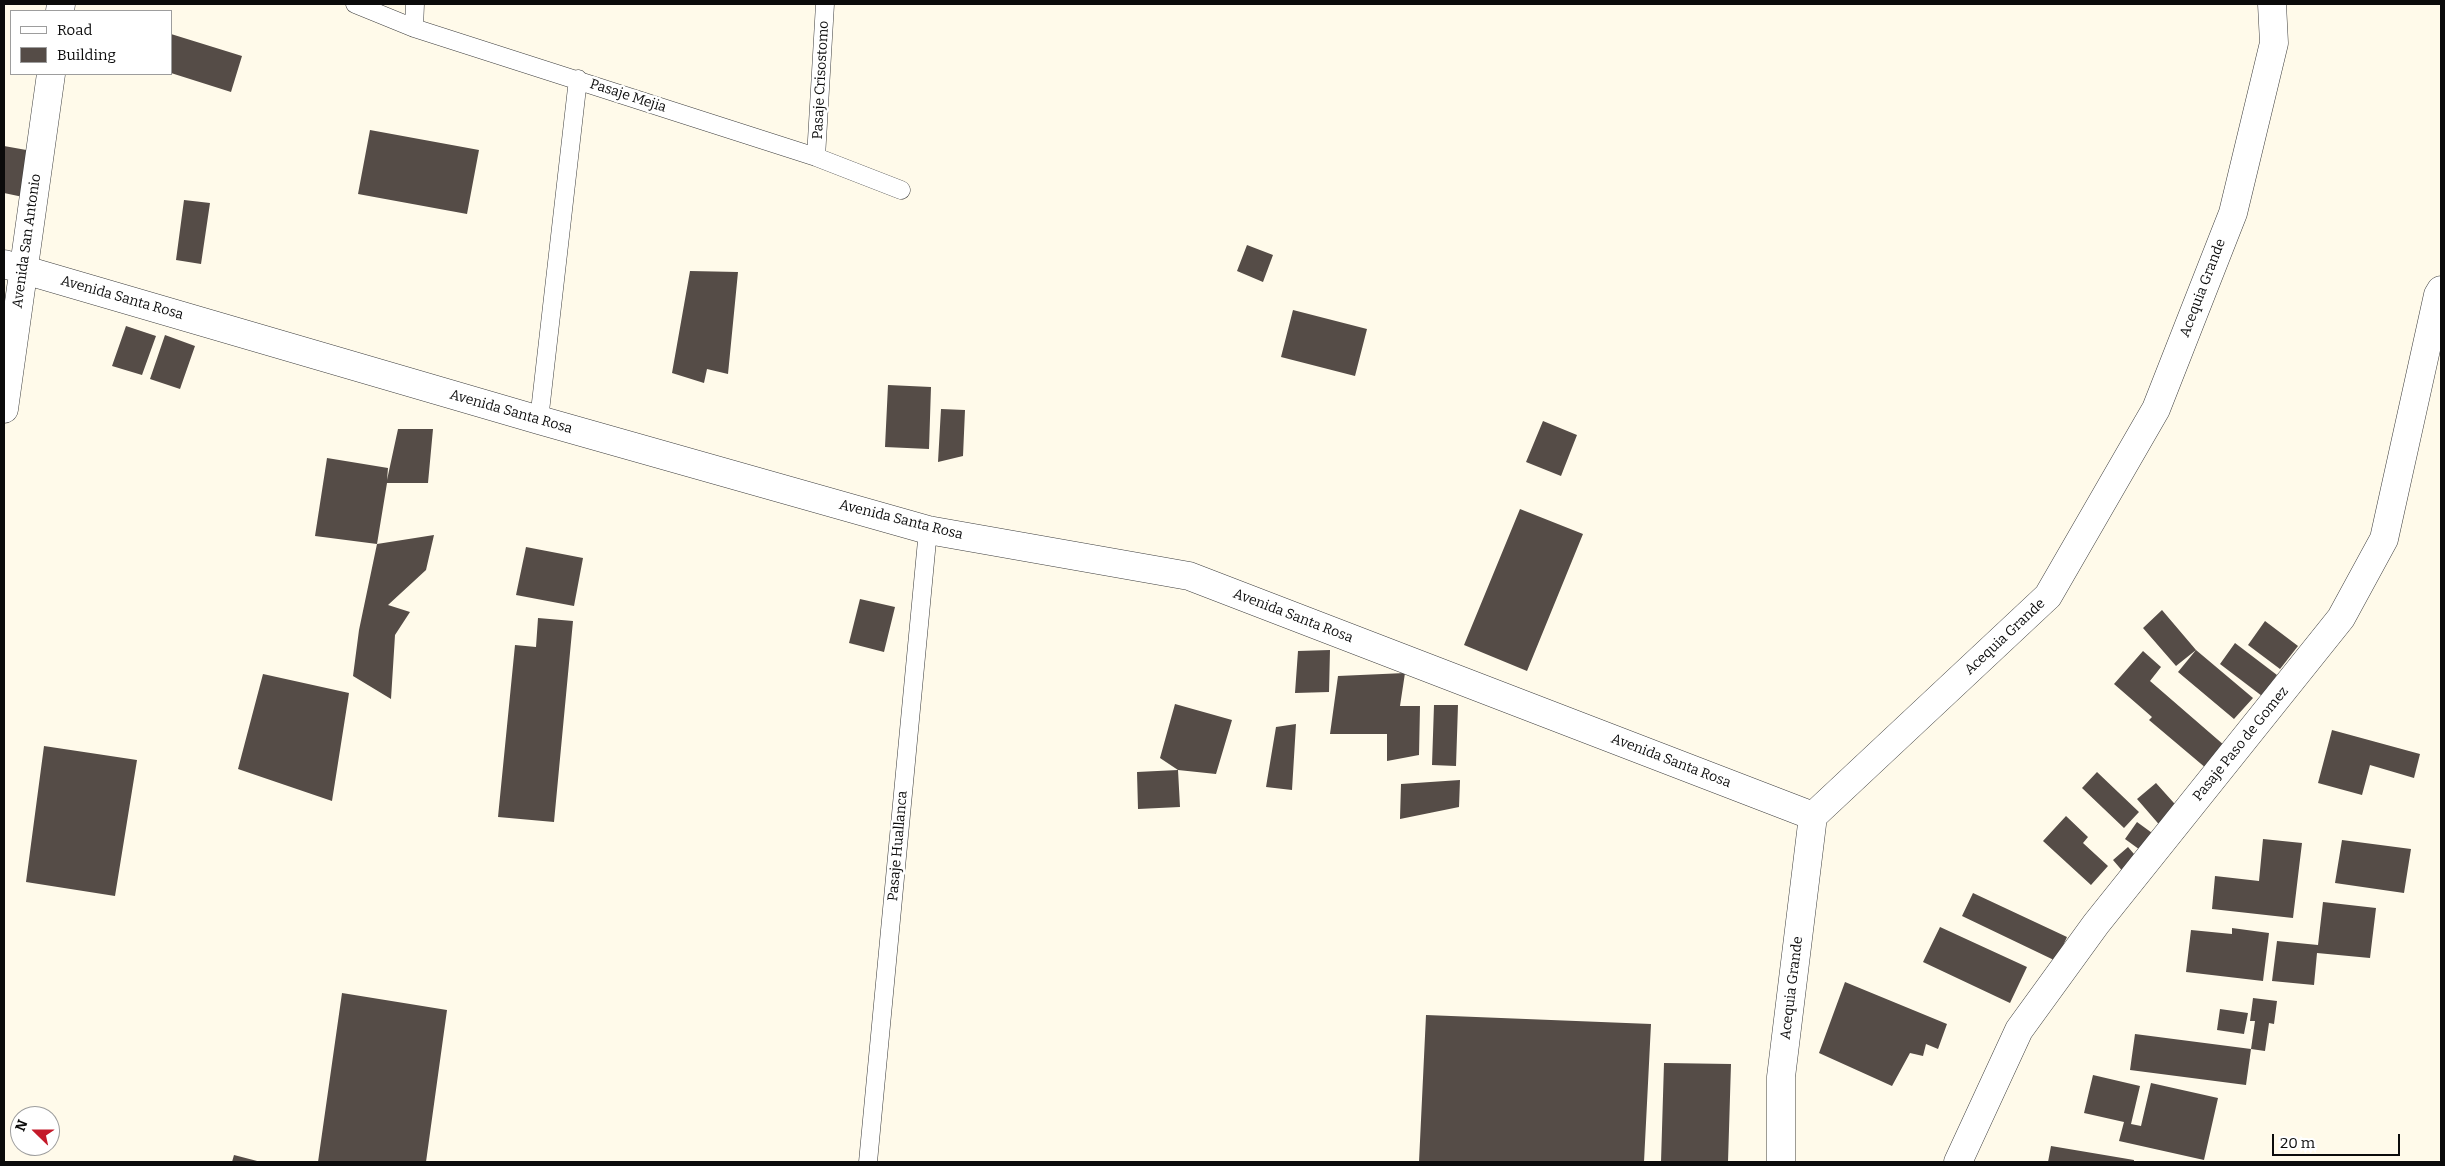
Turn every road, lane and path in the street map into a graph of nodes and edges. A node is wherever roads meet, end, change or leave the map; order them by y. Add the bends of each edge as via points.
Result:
1 (355, 4) edge
2 (415, 4) edge
3 (826, 4) edge
4 (2272, 4) edge
5 (414, 28) junction
6 (51, 75) edge
7 (578, 79) junction
8 (816, 157) junction
9 (901, 190) dead end
10 (13, 267) edge
11 (2441, 290) edge
12 (4, 409) edge
13 (539, 420) junction
14 (928, 530) junction
15 (1813, 816) junction
16 (868, 1162) edge
17 (1781, 1162) edge
18 (1958, 1162) edge

1 - 5 lane, Pasaje Mejia
2 - 5 lane
3 - 8 lane, Pasaje Crisostomo
4 - 15 street, Acequia Grande via 2274,43 2233,213 2156,409 2048,596
5 - 7 lane, Pasaje Mejia
6 - 10 street, Avenida San Antonio
7 - 8 lane, Pasaje Mejia
7 - 13 lane
8 - 9 lane, Pasaje Mejia
10 - 12 street, Avenida San Antonio
10 - 13 street, Avenida Santa Rosa
11 - 18 street, Pasaje Paso de Gomez via 2384,539 2346,609 2096,924 2019,1030
13 - 14 street, Avenida Santa Rosa
14 - 15 street, Avenida Santa Rosa via 1189,576
14 - 16 lane, Pasaje Huallanca
15 - 17 street, Acequia Grande via 1781,1077

